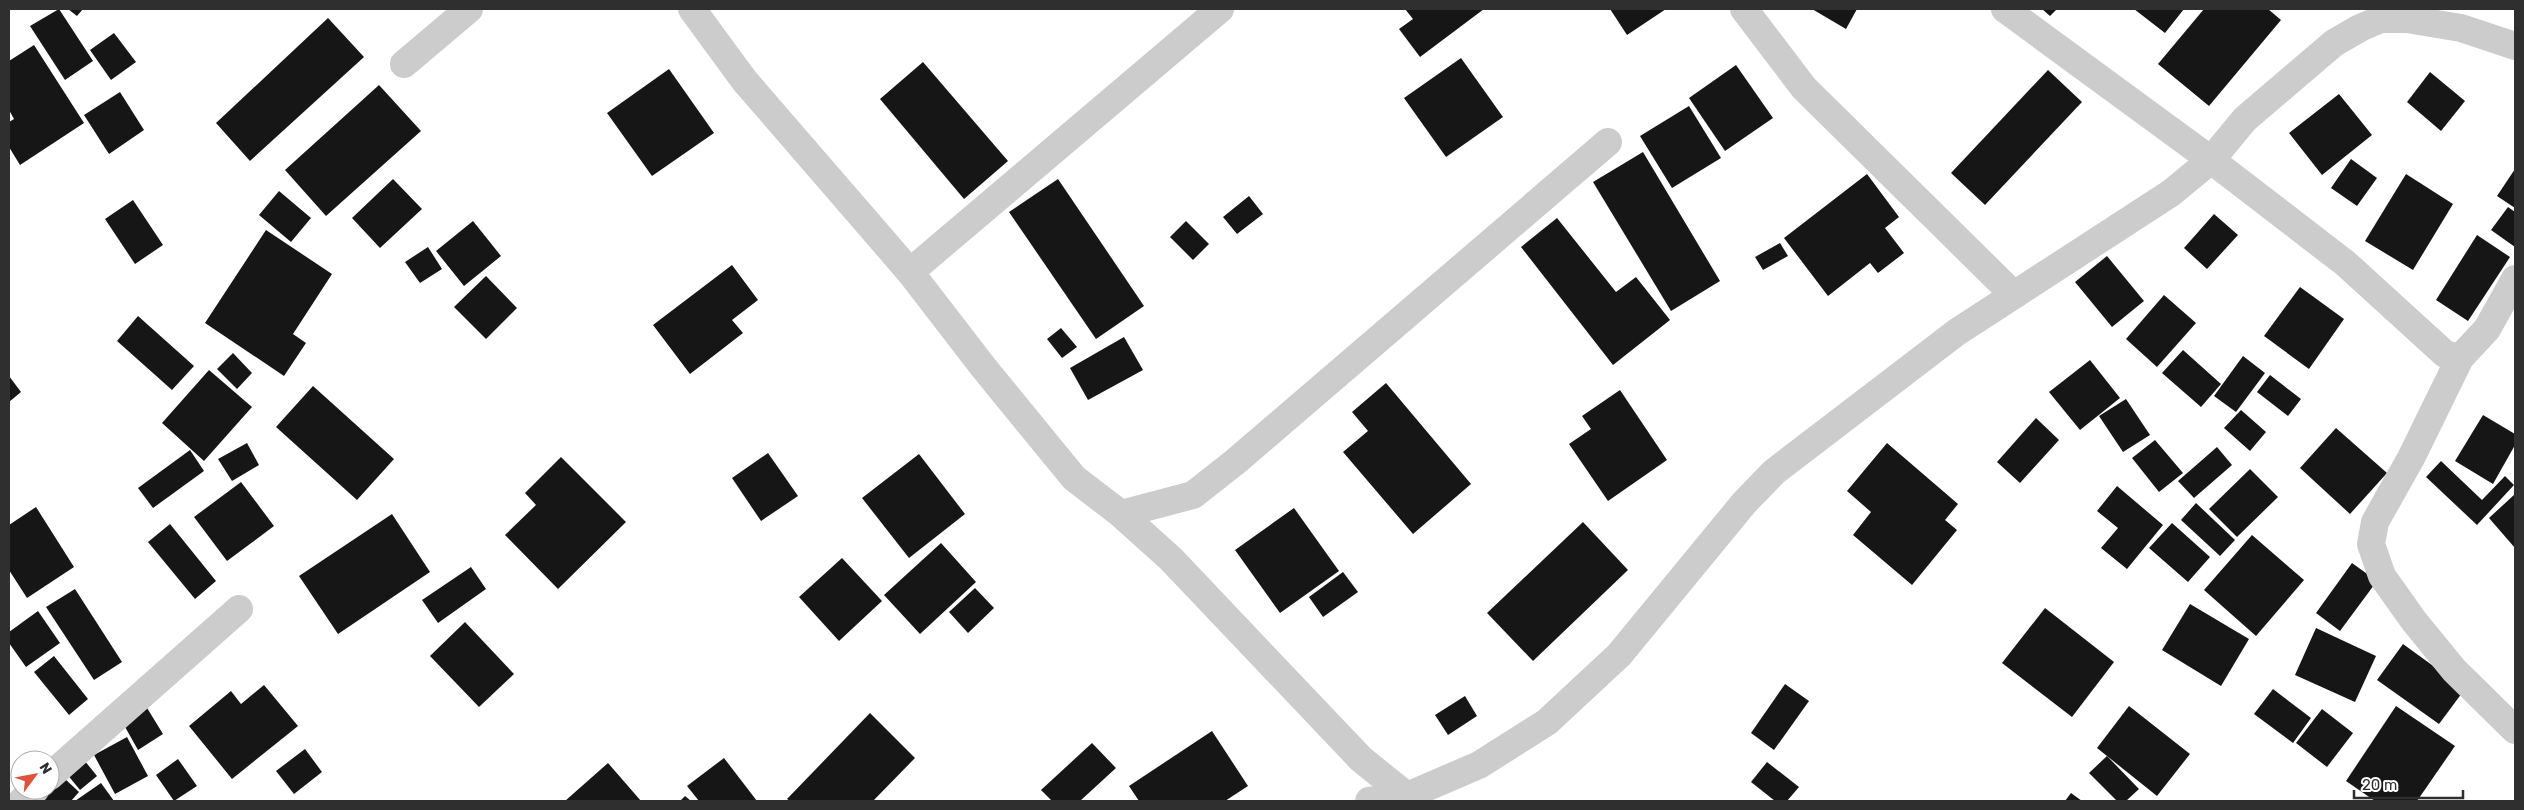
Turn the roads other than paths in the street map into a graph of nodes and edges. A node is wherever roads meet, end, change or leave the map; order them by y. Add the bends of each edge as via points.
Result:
1 (469, 9) edge
2 (692, 9) edge
3 (1220, 9) edge
4 (1744, 9) edge
5 (2005, 9) edge
6 (2515, 46) edge
7 (404, 64) dead end
8 (1608, 142) dead end
9 (2211, 160) junction
10 (910, 272) junction
11 (2515, 279) edge
12 (2014, 295) junction
13 (2460, 358) junction
14 (1121, 514) junction
15 (239, 609) dead end
16 (2515, 730) edge
17 (60, 767) edge
18 (1409, 798) edge
19 (1369, 801) edge

1 - 7 street
2 - 10 street via 744,80
3 - 10 street
4 - 12 street via 1804,88
5 - 9 street
6 - 9 street via 2461,28 2381,19 2334,43 2245,119
8 - 14 street via 1243,456 1193,495
9 - 12 street via 2171,192
9 - 13 street via 2345,263 2445,354
10 - 14 street via 1074,478
11 - 13 street via 2487,329
12 - 18 street via 1957,332 1774,472 1619,655 1547,722 1480,764
13 - 16 street via 2376,522 2371,544 2382,576 2414,620 2454,670
14 - 18 street via 1171,559 1360,759
15 - 17 street
18 - 19 street

